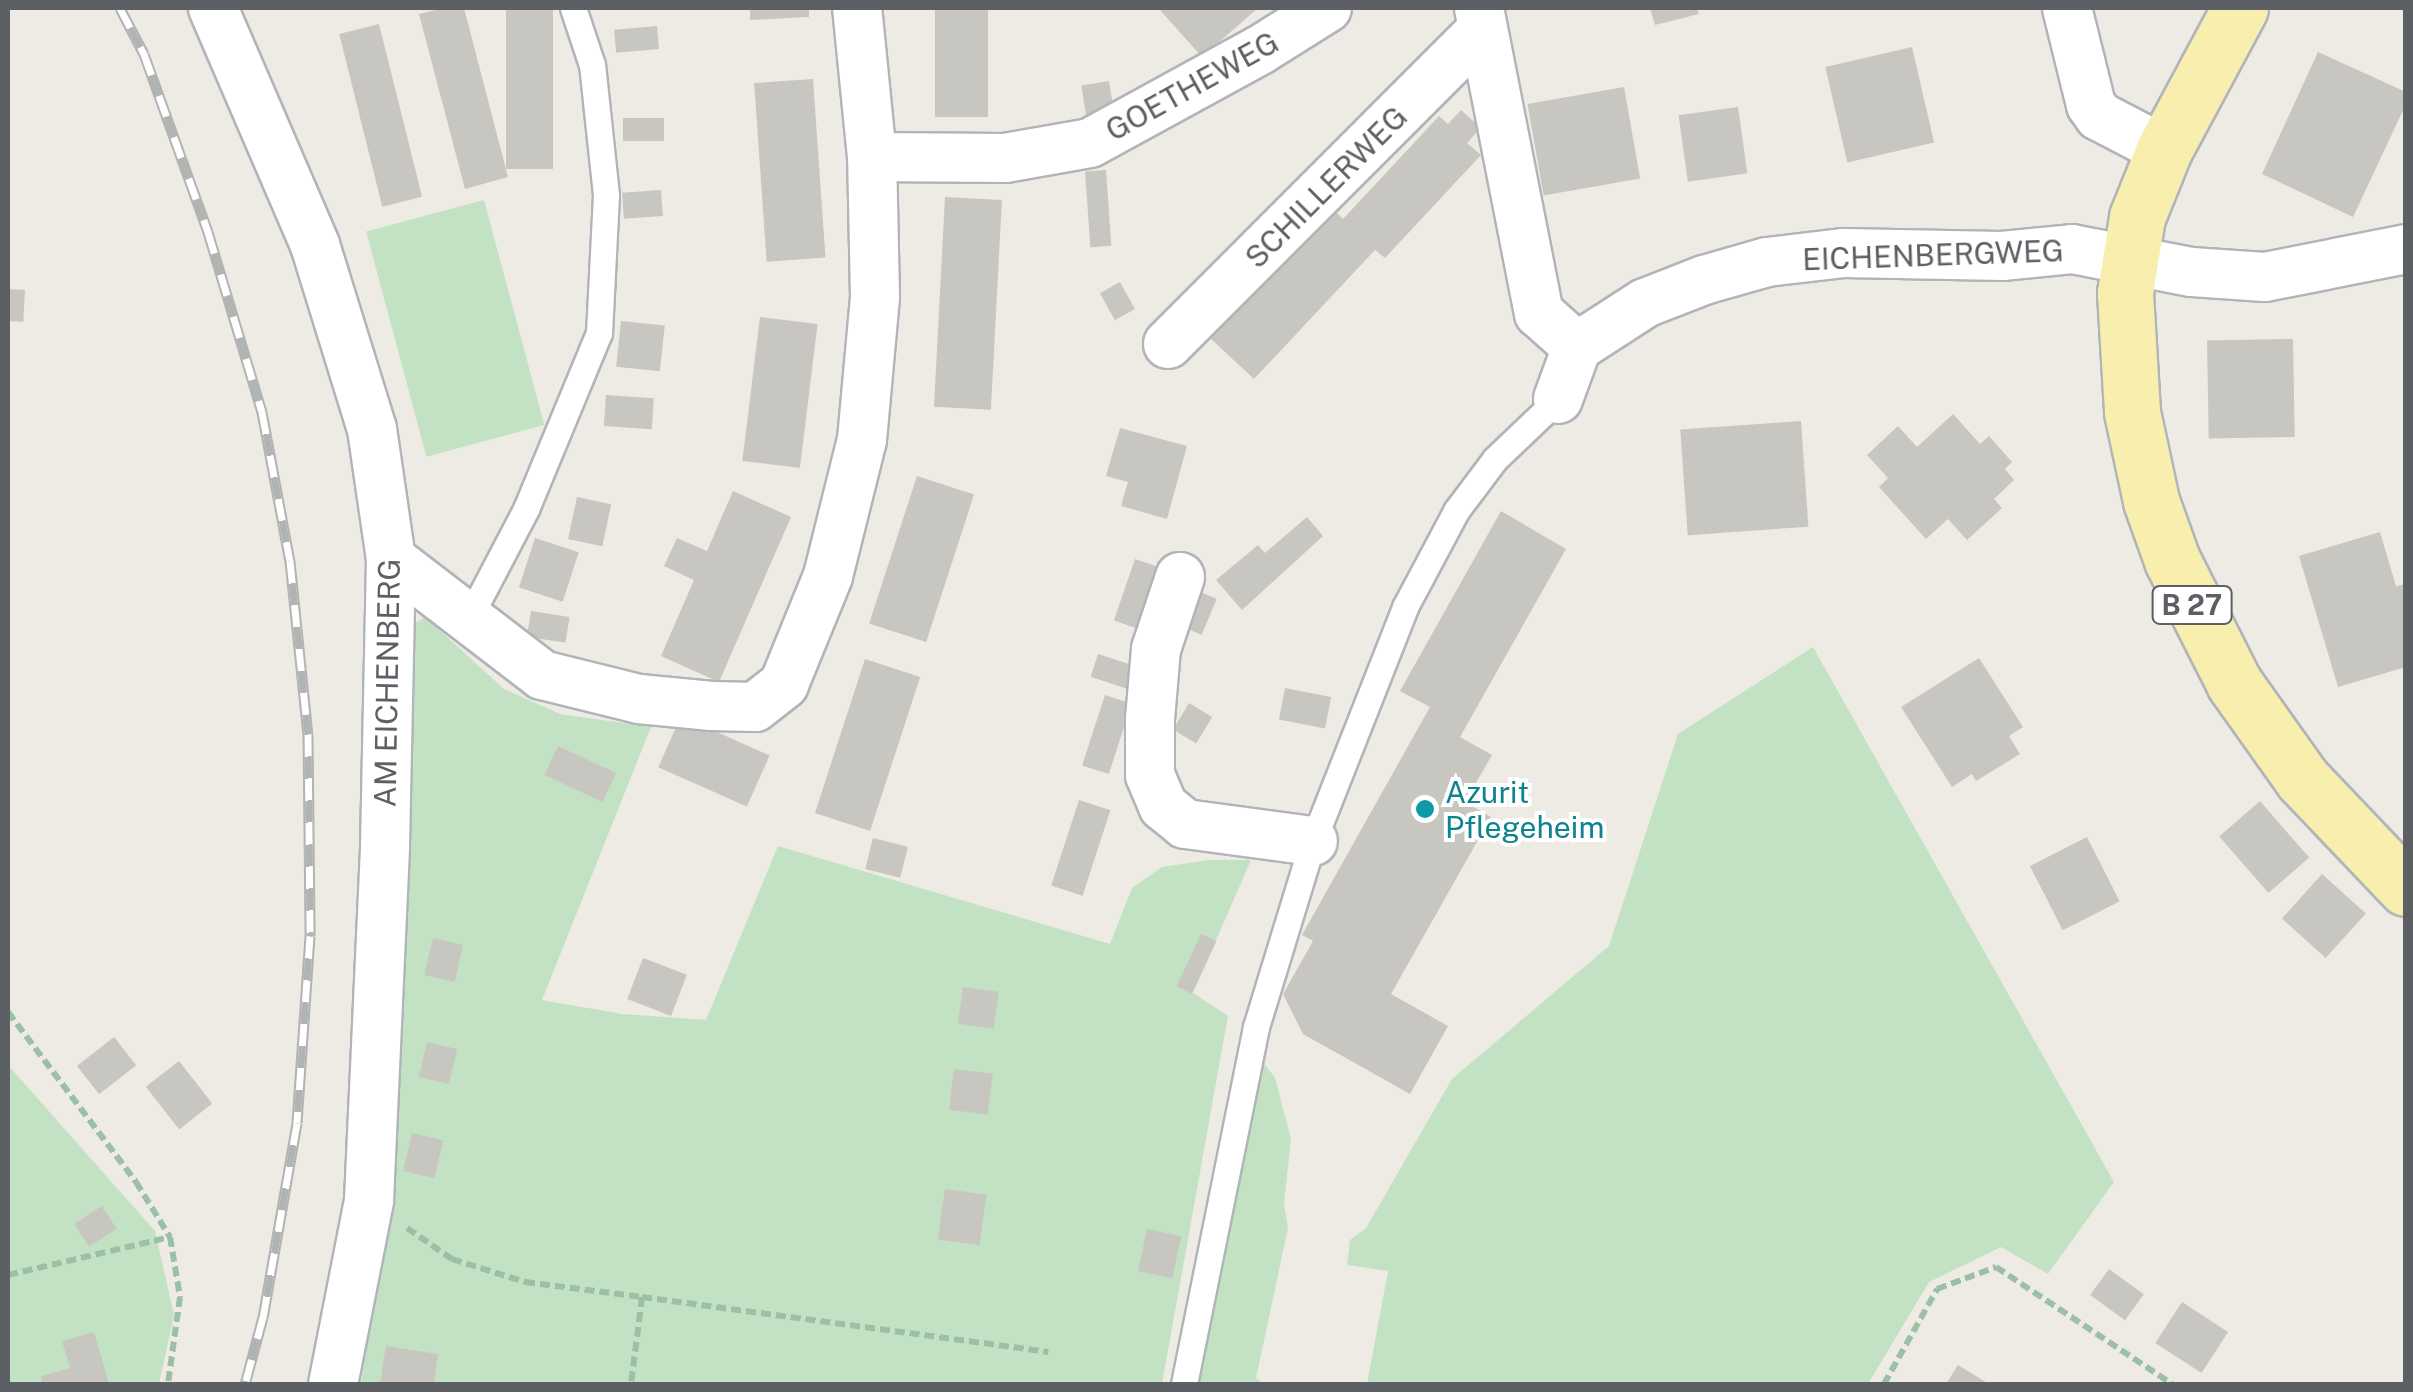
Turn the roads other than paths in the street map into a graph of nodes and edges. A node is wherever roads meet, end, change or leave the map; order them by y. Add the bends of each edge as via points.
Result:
1 (213, 8) edge
2 (573, 8) edge
3 (858, 8) edge
4 (1327, 8) edge
5 (2068, 8) edge
6 (2240, 8) edge
7 (1481, 18) edge
8 (2164, 150) junction
9 (872, 157) junction
10 (2406, 248) edge
11 (2129, 258) junction
12 (1168, 344) dead end
13 (1576, 347) junction
14 (1558, 399) joint
15 (391, 558) junction
16 (1180, 577) dead end
17 (469, 618) junction
18 (1313, 841) junction
19 (2406, 888) edge
20 (333, 1384) edge
21 (1184, 1384) edge

1 - 15 street, AM EICHENBERG via 315,246 372,428
2 - 17 lane via 592,65 606,196 599,333 526,509
3 - 9 street
4 - 9 street, GOETHEWEG via 1090,143 1004,158
5 - 8 street via 2091,105 2099,116
6 - 8 main road, B 27
7 - 12 street, SCHILLERWEG
7 - 13 street via 1539,313
8 - 11 main road, B 27 via 2137,217
9 - 17 street via 874,297 862,440 828,576 784,684 755,706 639,699 586,688 542,675
10 - 11 street, EICHENBERGWEG via 2265,276 2192,272
11 - 13 street, EICHENBERGWEG via 2072,249 2018,255 1844,253 1767,262 1645,304
11 - 19 main road, B 27 via 2124,326 2132,412 2151,502 2172,560 2234,683 2273,741
13 - 14 street
14 - 18 lane via 1495,458 1456,510 1405,607
15 - 17 street
15 - 20 street, AM EICHENBERG via 370,1201
16 - 18 street via 1156,649 1150,719 1150,775 1163,806 1185,824
18 - 21 lane via 1256,1027

